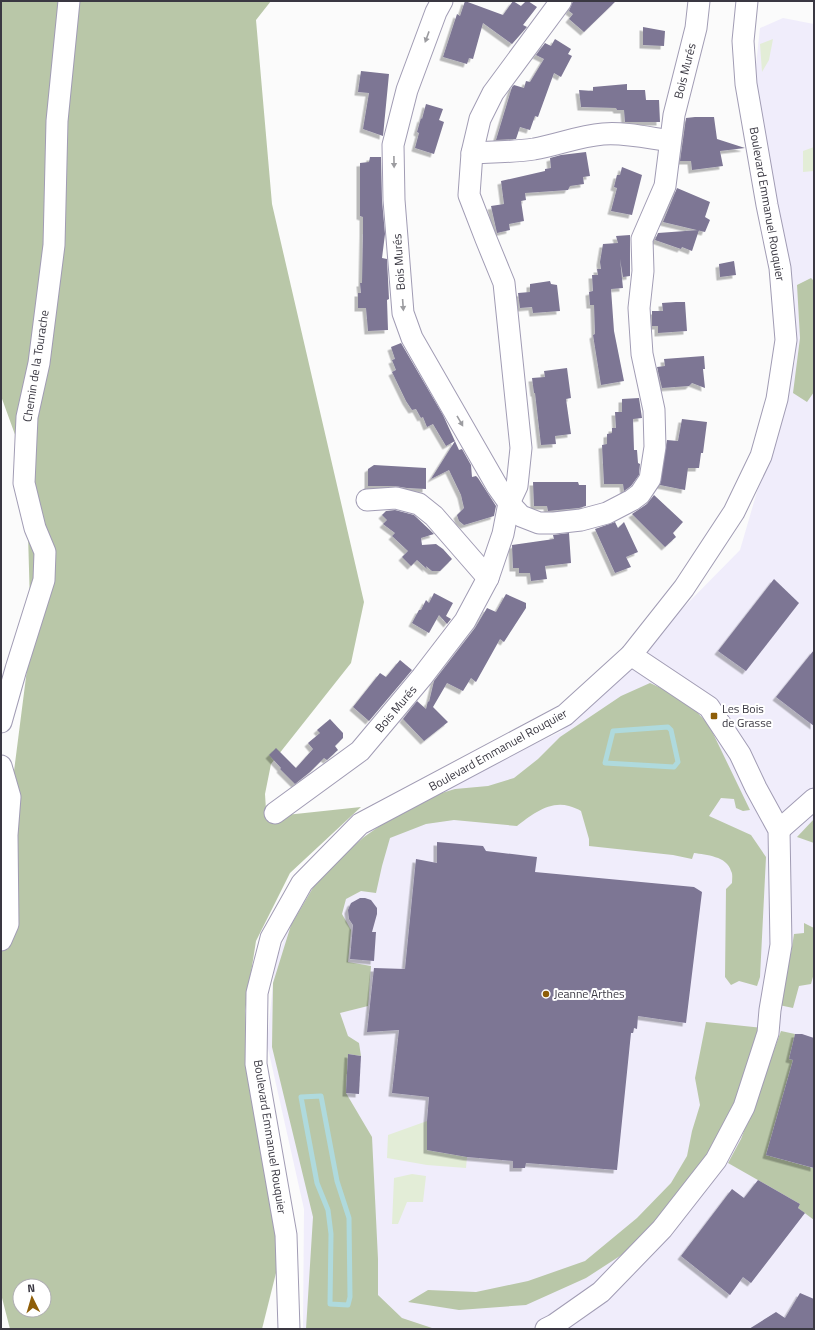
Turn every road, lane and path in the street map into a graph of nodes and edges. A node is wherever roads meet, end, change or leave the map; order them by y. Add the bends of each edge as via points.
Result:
1 (69, 1) edge
2 (442, 1) edge
3 (562, 1) edge
4 (699, 1) edge
5 (747, 1) edge
6 (670, 141) junction
7 (472, 153) junction
8 (367, 500) dead end
9 (509, 503) junction
10 (488, 578) junction
11 (631, 655) junction
12 (1, 722) edge
13 (1, 766) edge
14 (814, 799) edge
15 (275, 813) dead end
16 (779, 830) junction
17 (1, 940) edge
18 (289, 1329) edge
19 (546, 1329) edge

1 - 12 street, Chemin de la Tourache via 57,121 54,245 39,363 27,417 24,483 35,528 45,552 44,580
2 -> 9 street, Bois Murés via 407,90 393,146 394,200 403,312 412,338
3 - 7 street, Bois Murés via 493,94 480,119
4 - 6 street, Bois Murés via 696,28
5 - 11 street, Boulevard Emmanuel Rouquier via 743,41 746,84 780,268 786,340 777,399 761,456 734,512 684,588
6 - 7 street via 605,134 533,149
6 - 9 street, Bois Murés via 665,186 642,239 643,271 639,308 642,354 654,410 655,447 650,480 632,500 607,513 581,520 539,523 521,516
7 - 9 street, Bois Murés via 469,195 504,283 521,448 517,486
8 - 10 street via 396,498 419,504 434,516
9 - 10 street, Bois Murés via 503,534
10 - 15 street, Bois Murés via 465,621 360,751
11 - 16 street via 709,707 740,754
11 - 18 street, Boulevard Emmanuel Rouquier via 565,715 360,824 302,883 271,938 257,993 256,1064 286,1235
13 - 17 street via 10,797 7,835 8,924
14 - 16 street
16 - 19 street via 781,945 768,1033 744,1107 716,1160 662,1229 601,1292

